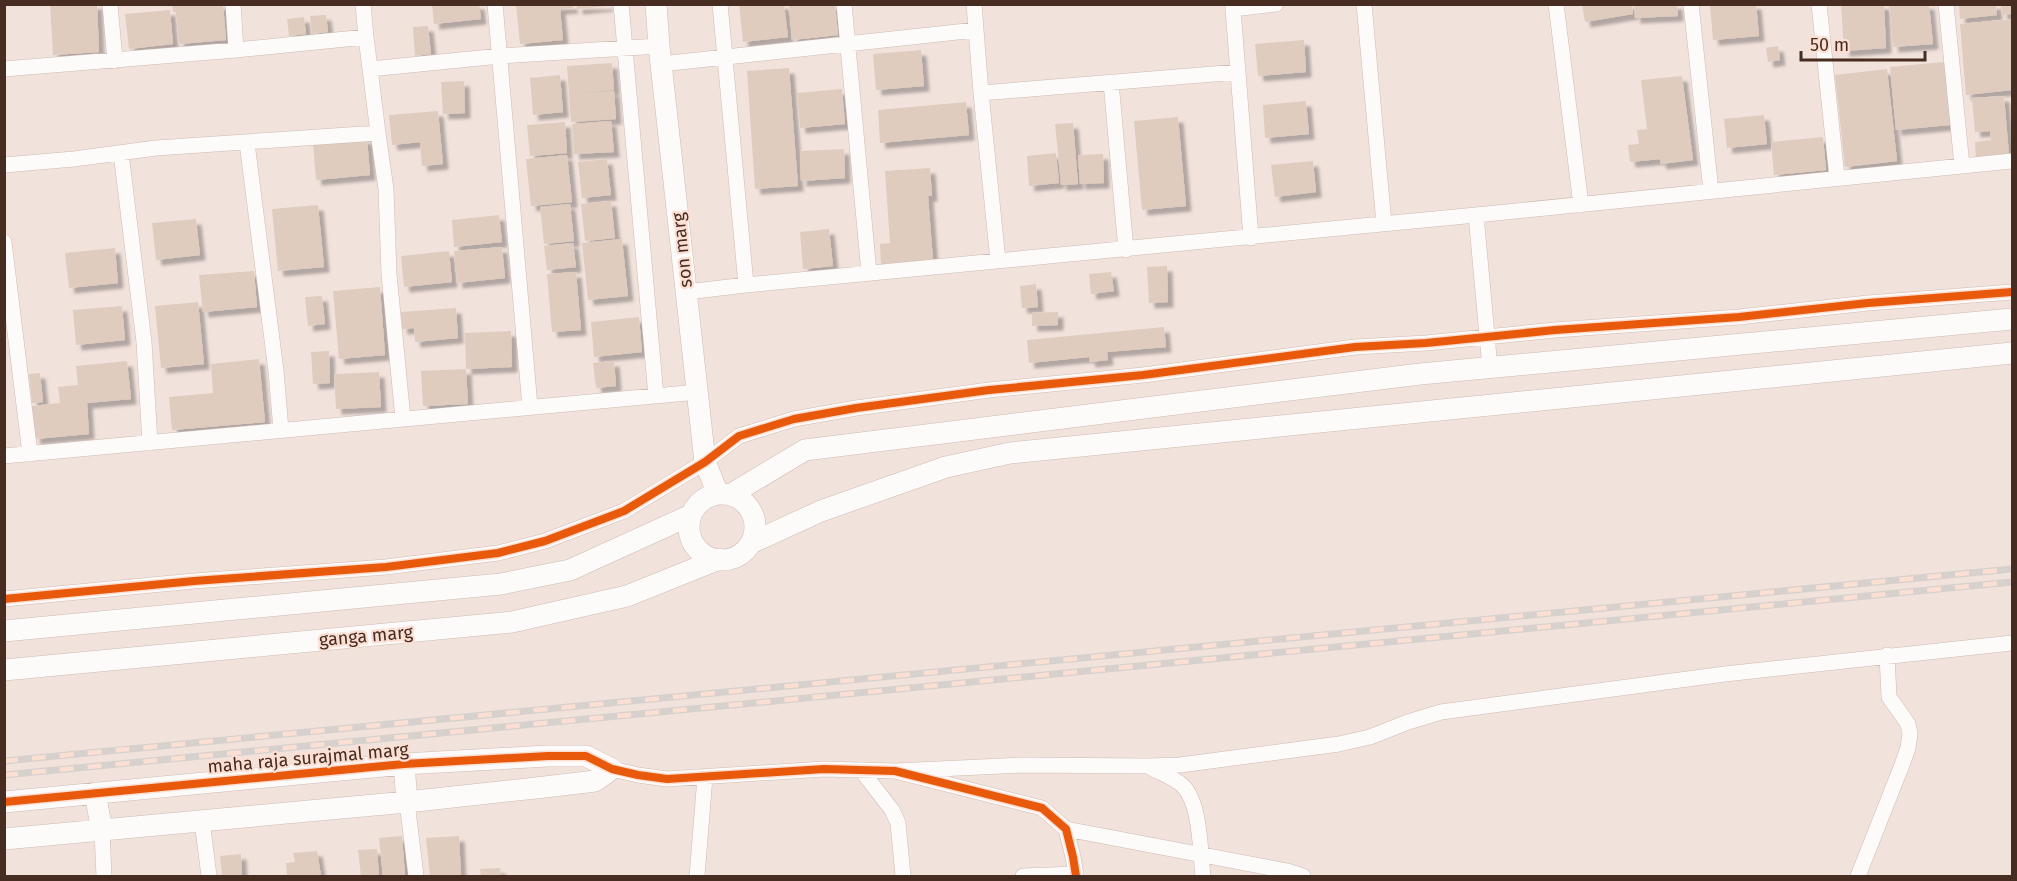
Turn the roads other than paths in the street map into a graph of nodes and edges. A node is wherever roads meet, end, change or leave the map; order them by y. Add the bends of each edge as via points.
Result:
1 (110, 4) edge
2 (233, 4) edge
3 (363, 4) edge
4 (495, 4) edge
5 (621, 4) edge
6 (656, 4) edge
7 (720, 4) edge
8 (844, 4) edge
9 (974, 4) edge
10 (1276, 4) edge
11 (1364, 4) edge
12 (1556, 4) edge
13 (1691, 4) edge
14 (1819, 4) edge
15 (1946, 4) edge
16 (1233, 7) edge
17 (976, 30) junction
18 (366, 37) junction
19 (848, 44) junction
20 (625, 47) junction
21 (236, 50) junction
22 (660, 55) junction
23 (500, 56) junction
24 (725, 56) junction
25 (115, 61) junction
26 (4, 69) edge
27 (370, 69) junction
28 (1238, 72) junction
29 (1111, 82) junction
30 (981, 93) junction
31 (378, 133) junction
32 (247, 143) junction
33 (121, 153) junction
34 (2013, 161) edge
35 (4, 165) edge
36 (1962, 166) junction
37 (1837, 178) junction
38 (1711, 191) junction
39 (1581, 205) junction
40 (1476, 215) junction
41 (1384, 224) junction
42 (1251, 238) junction
43 (4, 242) edge
44 (1126, 250) junction
45 (998, 261) junction
46 (869, 273) junction
47 (746, 285) junction
48 (687, 292) junction
49 (2013, 292) edge
50 (2013, 319) edge
51 (1486, 337) junction
52 (2013, 353) edge
53 (1490, 368) junction
54 (698, 392) junction
55 (656, 396) junction
56 (530, 407) junction
57 (403, 419) junction
58 (281, 430) junction
59 (150, 443) junction
60 (30, 454) junction
61 (4, 456) edge
62 (705, 462) junction
63 (724, 494) junction
64 (691, 515) junction
65 (751, 543) junction
66 (719, 559) junction
67 (4, 598) edge
68 (4, 631) edge
69 (2013, 643) edge
70 (1887, 655) junction
71 (4, 670) edge
72 (404, 764) junction
73 (1148, 766) junction
74 (612, 769) junction
75 (861, 770) junction
76 (895, 771) junction
77 (705, 777) junction
78 (94, 793) junction
79 (4, 802) edge
80 (407, 802) junction
81 (202, 821) junction
82 (1066, 829) junction
83 (102, 831) junction
84 (4, 839) edge
85 (1200, 856) junction
86 (1076, 875) edge
87 (104, 876) edge
88 (209, 876) edge
89 (416, 876) edge
90 (697, 876) edge
91 (903, 876) edge
92 (1023, 876) edge
93 (1203, 876) edge
94 (1304, 876) edge
95 (1858, 876) edge

1 - 25 street
2 - 21 street
3 - 18 street
4 - 23 street
5 - 20 street
6 - 22 street, son marg
7 - 24 street
8 - 19 street
9 - 17 street
10 - 16 street
11 - 41 street
12 - 39 street
13 - 38 street
14 - 37 street
15 - 36 street
16 - 28 street
17 - 19 street
17 - 30 street
18 - 21 street
18 - 27 street
19 - 24 street
19 - 46 street
20 - 22 street
20 - 23 street
20 - 55 street
21 - 25 street
22 - 24 street
22 - 48 street, son marg
23 - 27 street
23 - 56 street
24 - 47 street
25 - 26 street
27 - 31 street
28 - 29 street
28 - 42 street
29 - 30 street
29 - 44 street
30 - 45 street
31 - 32 street
31 - 57 street via 386,189
32 - 33 street
32 - 58 street
33 - 35 street
33 - 59 street via 144,342
34 - 36 street
36 - 37 street
37 - 38 street
38 - 39 street
39 - 40 street
40 - 41 street
40 - 51 street
41 - 42 street
42 - 44 street
43 - 60 street
44 - 45 street
45 - 46 street
46 - 47 street
47 - 48 street
48 - 54 street, son marg
49 - 51 street
50 - 53 street
51 - 53 street
51 - 62 street via 1355,347 856,408 794,419 739,436
52 - 65 street via 1010,453 946,467 821,511
53 - 63 street via 805,450
54 - 55 street
54 - 62 street, son marg
55 - 56 street
56 - 57 street
57 - 58 street
58 - 59 street
59 - 60 street
60 - 61 street
62 - 63 street, son marg
62 - 67 street via 624,511 545,541 498,553 386,567
63 - 64 street via 707,497
63 - 65 street via 742,500 750,509 755,520
64 - 66 street via 689,527 694,544 708,556
64 - 68 street via 570,570 501,584
65 - 66 street via 731,558
66 - 71 street, ganga marg via 627,596 512,622
69 - 70 street
70 - 73 street via 1441,712 1339,744
70 - 95 street via 1889,697 1908,724 1910,734
72 - 74 street, maha raja surajmal marg via 586,756
72 - 78 street, maha raja surajmal marg
72 - 80 street
73 - 76 street via 1022,765
73 - 85 street via 1183,785 1196,813
74 - 77 street via 667,779
74 - 80 street via 595,780
75 - 76 street
75 - 77 street
75 - 91 street via 898,823
76 - 82 street via 1042,808
77 - 90 street
78 - 79 street, maha raja surajmal marg
78 - 83 street
80 - 81 street
80 - 89 street
81 - 83 street
81 - 88 street
82 - 85 street
82 - 86 street
83 - 84 street
83 - 87 street
85 - 93 street
85 - 94 street
86 - 92 street

